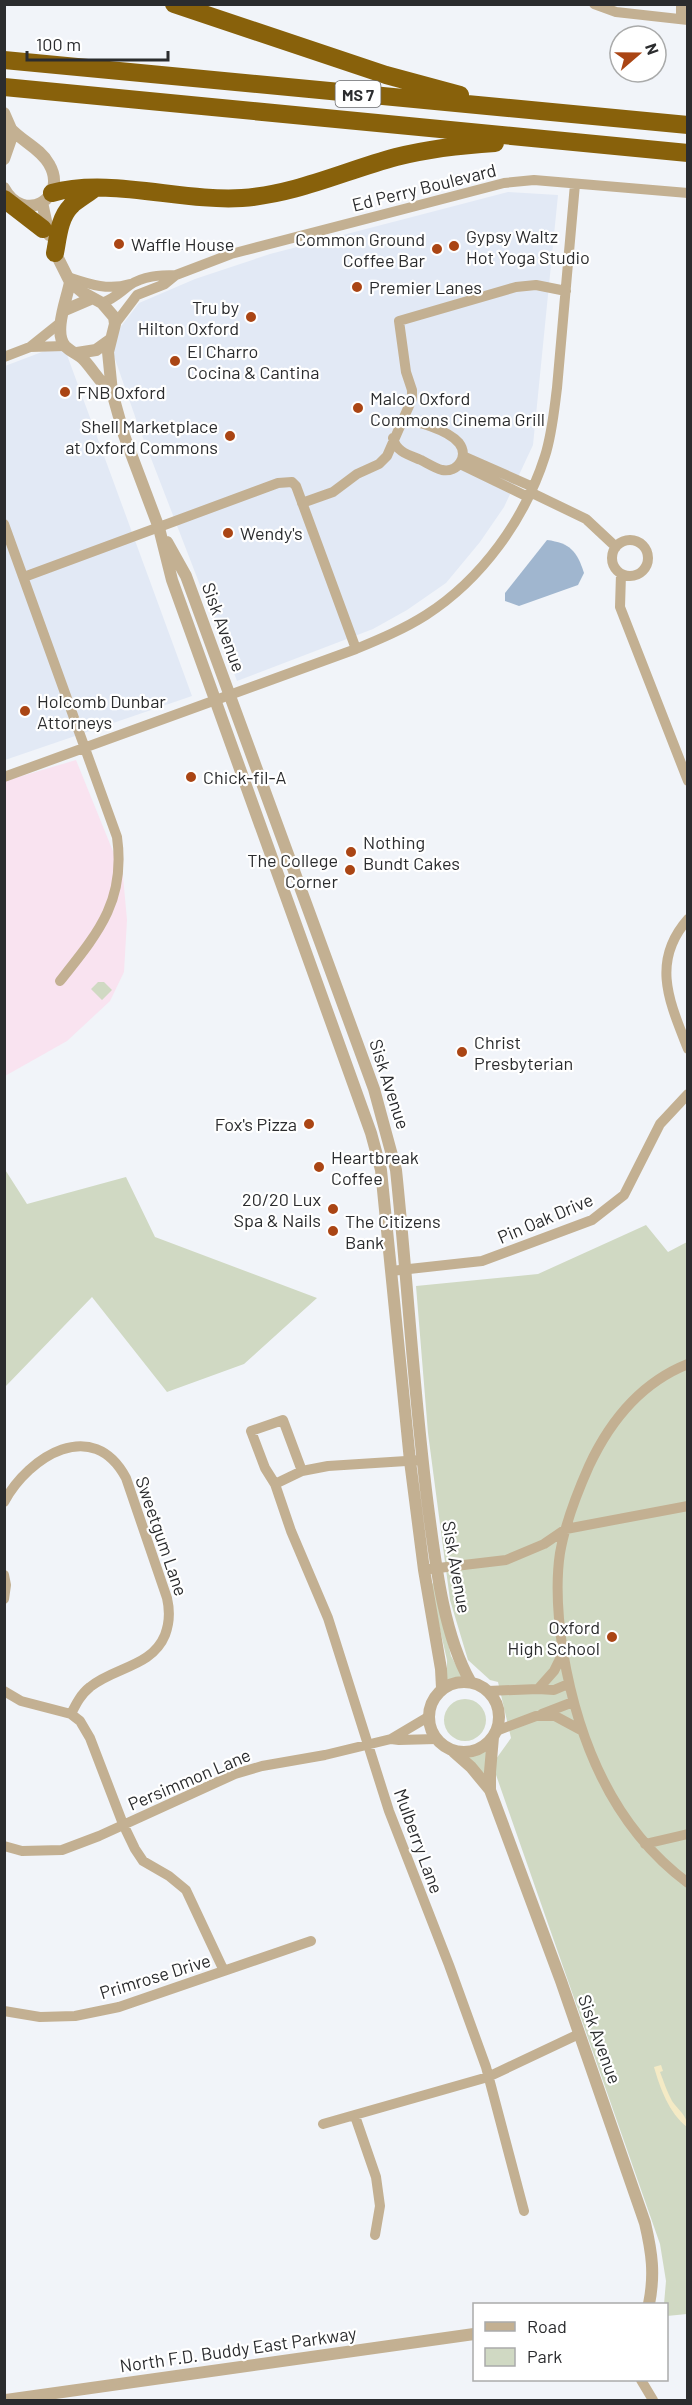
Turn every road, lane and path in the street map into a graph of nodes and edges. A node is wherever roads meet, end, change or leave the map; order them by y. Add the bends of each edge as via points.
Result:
1 (174, 4) edge
2 (594, 4) edge
3 (681, 4) edge
4 (684, 19) edge
5 (4, 60) edge
6 (4, 87) edge
7 (532, 112) junction
8 (4, 113) edge
9 (687, 125) edge
10 (11, 129) junction
11 (557, 140) junction
12 (687, 153) edge
13 (4, 159) edge
14 (575, 184) junction
15 (4, 188) edge
16 (95, 188) junction
17 (687, 193) edge
18 (47, 197) junction
19 (4, 199) edge
20 (27, 207) junction
21 (49, 240) junction
22 (176, 275) junction
23 (69, 280) junction
24 (131, 284) junction
25 (566, 291) junction
26 (98, 300) junction
27 (64, 310) junction
28 (60, 323) junction
29 (115, 324) junction
30 (110, 340) junction
31 (66, 346) junction
32 (30, 347) junction
33 (77, 353) junction
34 (4, 357) edge
35 (111, 392) junction
36 (400, 424) junction
37 (393, 438) junction
38 (462, 460) junction
39 (530, 492) junction
40 (302, 503) junction
41 (4, 524) edge
42 (159, 528) junction
43 (616, 546) junction
44 (621, 574) junction
45 (24, 577) junction
46 (356, 649) junction
47 (231, 696) junction
48 (216, 701) junction
49 (86, 748) junction
50 (4, 777) edge
51 (687, 781) edge
52 (687, 919) edge
53 (60, 981) dead end
54 (687, 1049) edge
55 (687, 1094) edge
56 (405, 1269) junction
57 (392, 1271) junction
58 (687, 1364) edge
59 (416, 1461) junction
60 (302, 1471) junction
61 (275, 1485) junction
62 (4, 1502) edge
63 (687, 1506) edge
64 (566, 1529) junction
65 (436, 1568) junction
66 (423, 1570) junction
67 (4, 1575) edge
68 (4, 1599) edge
69 (563, 1653) junction
70 (470, 1682) junction
71 (568, 1684) junction
72 (442, 1688) junction
73 (538, 1689) junction
74 (4, 1691) edge
75 (488, 1691) junction
76 (573, 1702) junction
77 (71, 1714) junction
78 (536, 1716) junction
79 (428, 1717) junction
80 (581, 1730) junction
81 (495, 1734) junction
82 (436, 1738) junction
83 (390, 1739) junction
84 (368, 1744) junction
85 (450, 1750) junction
86 (490, 1790) junction
87 (123, 1824) junction
88 (687, 1834) edge
89 (645, 1844) junction
90 (4, 1846) edge
91 (687, 1883) edge
92 (311, 1941) dead end
93 (224, 1971) junction
94 (4, 2011) edge
95 (579, 2034) junction
96 (488, 2077) junction
97 (355, 2116) junction
98 (323, 2124) dead end
99 (524, 2211) dead end
100 (375, 2235) dead end
101 (649, 2303) edge
102 (473, 2334) edge
103 (642, 2381) edge
104 (6, 2400) edge
105 (653, 2400) edge

1 - 7 highway via 386,75
2 - 4 street via 616,12
3 - 4 street
5 - 7 highway, MS 7
6 - 11 highway, MS 7
7 - 9 highway, MS 7
8 - 10 street
10 - 13 street
10 - 18 street via 48,161 54,177
11 - 12 highway, MS 7
11 - 16 highway via 442,148 282,193 240,198
14 - 17 street, Ed Perry Boulevard
14 - 22 street, Ed Perry Boulevard via 534,180 504,183 231,254
14 - 25 street
15 - 20 street via 17,204
16 - 18 highway via 69,188
16 - 21 highway via 71,205
18 - 20 street
18 - 21 street
19 - 21 highway
20 - 21 street
21 - 23 street
22 - 24 street via 158,274
22 - 29 street via 136,296
23 - 24 street via 104,287
23 - 26 street
23 - 27 street
24 - 26 street via 115,298
25 - 36 street via 536,285 516,287 399,321 405,372 412,390
25 - 39 street via 553,422 545,456
26 - 27 street
26 - 29 street via 110,310
27 - 28 street
28 - 31 street
28 - 32 street
29 - 30 street, Sisk Avenue
30 - 33 street via 96,350
30 - 35 street, Sisk Avenue
31 - 32 street
31 - 33 street, Sisk Avenue
32 - 34 street
33 - 35 street, Sisk Avenue
35 - 42 street, Sisk Avenue
36 - 37 street
36 - 38 street via 416,421 453,438 460,444
37 - 38 street via 399,450 442,470 453,468
37 - 40 street via 387,456 379,464 333,492
38 - 39 street
39 - 43 street via 586,519
39 - 46 street via 497,548 453,594 428,614
40 - 42 street via 296,486 284,481
40 - 46 street
41 - 45 street
42 - 45 street
42 - 47 street, Sisk Avenue via 186,576
42 - 48 street, Sisk Avenue via 172,580
43 - 44 street via 613,565
43 - 44 street via 632,540 648,554 647,566 639,574
44 - 51 street via 620,607
45 - 49 street
46 - 47 street
47 - 48 street
47 - 56 street, Sisk Avenue via 385,1123 396,1170
48 - 49 street
48 - 57 street, Sisk Avenue via 371,1133 381,1170
49 - 50 street
49 - 53 street via 117,837 118,886 96,934
52 - 54 street via 672,941 666,984
55 - 56 street, Pin Oak Drive via 660,1124 624,1195 592,1220 482,1261
56 - 57 street, Pin Oak Drive
56 - 59 street, Sisk Avenue
57 - 59 street, Sisk Avenue
58 - 64 street via 646,1387 603,1436
59 - 60 street
59 - 65 street, Sisk Avenue
59 - 66 street, Sisk Avenue
60 - 61 street
60 - 61 street, Mulberry Lane via 283,1420 251,1431
61 - 84 street, Mulberry Lane via 328,1618
62 - 77 street, Sweetgum Lane via 15,1483 47,1456 76,1446 102,1450 118,1464 126,1478 167,1598 170,1618 160,1645 145,1659 91,1686
63 - 64 street
64 - 65 street via 544,1544 506,1560
64 - 69 street via 560,1553 557,1606
65 - 66 street
65 - 70 street, Sisk Avenue via 461,1665
66 - 72 street, Sisk Avenue
67 - 68 street
69 - 71 street
69 - 73 street via 555,1671
70 - 72 street via 450,1683
70 - 75 street
71 - 73 street via 554,1690
71 - 76 street
72 - 79 street via 432,1701
73 - 75 street
74 - 77 street via 21,1701
75 - 81 street, Sisk Avenue via 499,1710
76 - 78 street
76 - 80 street
77 - 87 street via 80,1720 90,1738
78 - 80 street via 555,1716
78 - 81 street
79 - 82 street, Sisk Avenue
79 - 83 street, Persimmon Lane
80 - 89 street via 608,1791
81 - 85 street via 485,1746 474,1751
81 - 86 street, Sisk Avenue
82 - 83 street, Persimmon Lane
82 - 85 street, Sisk Avenue
83 - 84 street, Persimmon Lane
84 - 87 street, Persimmon Lane via 235,1774
84 - 96 street, Mulberry Lane via 388,1811 453,1975
85 - 86 street, Sisk Avenue
86 - 95 street, Sisk Avenue
87 - 90 street, Persimmon Lane via 62,1850 22,1851
87 - 93 street via 143,1861 186,1890
88 - 89 street
89 - 91 street
92 - 93 street, Primrose Drive
93 - 94 street, Primrose Drive via 119,2007 75,2016 40,2017
95 - 96 street
95 - 101 street, Sisk Avenue via 645,2223 654,2281
96 - 97 street
96 - 99 street, Mulberry Lane
97 - 98 street
97 - 100 street via 376,2177 380,2206
102 - 104 street, North F.D. Buddy East Parkway
103 - 105 street

